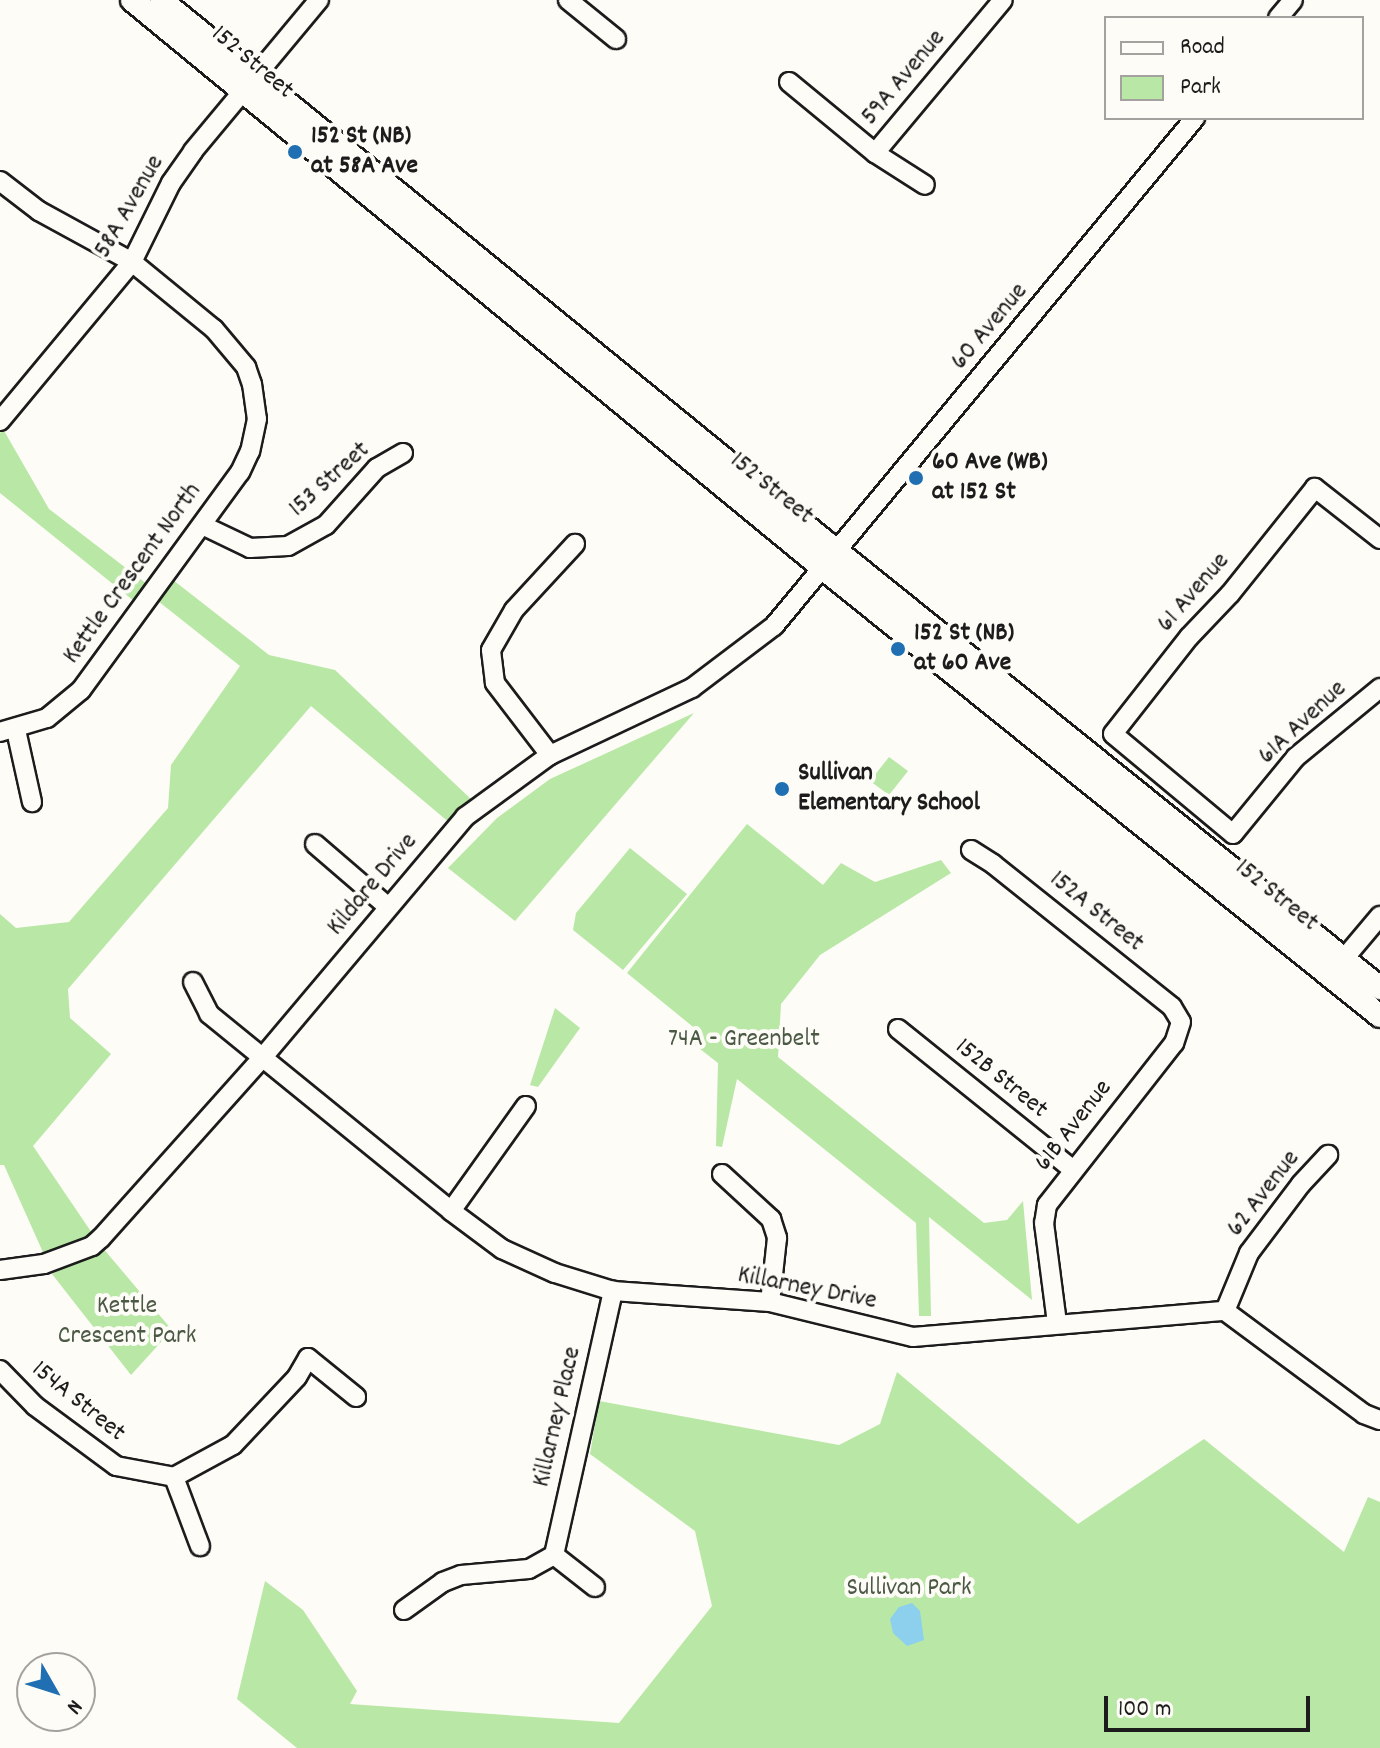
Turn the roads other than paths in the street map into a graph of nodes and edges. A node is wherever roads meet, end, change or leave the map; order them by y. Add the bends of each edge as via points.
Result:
1 (132, 0) edge
2 (161, 0) edge
3 (319, 0) edge
4 (568, 0) edge
5 (1003, 0) edge
6 (1293, 0) edge
7 (1280, 16) edge
8 (616, 39) dead end
9 (789, 82) dead end
10 (249, 86) junction
11 (1193, 120) edge
12 (875, 153) junction
13 (0, 181) edge
14 (925, 185) dead end
15 (132, 262) junction
16 (0, 421) edge
17 (403, 453) dead end
18 (202, 525) junction
19 (1380, 539) edge
20 (575, 544) dead end
21 (830, 560) junction
22 (1380, 688) edge
23 (8, 731) edge
24 (550, 755) junction
25 (32, 802) dead end
26 (1233, 834) joint
27 (315, 844) dead end
28 (971, 850) dead end
29 (387, 906) junction
30 (1380, 916) edge
31 (1338, 967) junction
32 (193, 982) dead end
33 (1380, 988) edge
34 (1380, 1016) edge
35 (1181, 1022) joint
36 (898, 1029) dead end
37 (263, 1057) junction
38 (526, 1106) dead end
39 (1328, 1155) dead end
40 (1072, 1169) junction
41 (722, 1174) dead end
42 (451, 1211) junction
43 (0, 1270) edge
44 (613, 1291) junction
45 (770, 1302) junction
46 (1225, 1311) junction
47 (1057, 1323) junction
48 (0, 1370) edge
49 (356, 1397) dead end
50 (1380, 1420) edge
51 (174, 1477) junction
52 (200, 1546) dead end
53 (554, 1555) junction
54 (595, 1587) dead end
55 (404, 1610) dead end

1 - 10 main road, 152 Street
2 - 10 main road, 152 Street
3 - 10 street, 58A Avenue
4 - 8 street
5 - 12 street, 59A Avenue
6 - 7 street
9 - 12 street
10 - 15 street, 58A Avenue via 178,171
10 - 21 main road, 152 Street
11 - 21 street, 60 Avenue
12 - 14 street
13 - 15 street via 39,211
15 - 16 street, 58A Avenue
15 - 18 street, Kettle Crescent North via 227,341 249,376 257,419 245,464
17 - 18 street, 153 Street via 377,468 326,525 288,546 250,548
18 - 23 street, Kettle Crescent North via 73,700 47,718
19 - 26 street, 61 Avenue via 1315,488 1113,734
20 - 24 street via 514,610 491,650 495,683
21 - 24 street, Kildare Drive via 774,626 709,677
21 - 31 main road, 152 Street
22 - 26 street, 61A Avenue via 1296,757
23 - 25 street
24 - 29 street, Kildare Drive via 465,817
27 - 29 street
28 - 35 street, 152A Street via 1172,1007
29 - 37 street, Kildare Drive
30 - 31 street
31 - 33 main road, 152 Street
31 - 34 main road, 152 Street
32 - 37 street, Killarney Drive via 209,1014
35 - 40 street, 61B Avenue via 1174,1043
36 - 40 street, 152B Street
37 - 42 street, Killarney Drive
37 - 43 street, Kildare Drive via 92,1246 44,1264
38 - 42 street
39 - 46 street, 62 Avenue via 1249,1253
40 - 47 street, 61B Avenue via 1045,1215
41 - 45 street via 771,1219 777,1238
42 - 44 street, Killarney Drive via 502,1249
44 - 45 street, Killarney Drive
44 - 53 street, Killarney Place
45 - 47 street, Killarney Drive via 913,1337
46 - 47 street, Killarney Drive
46 - 50 street via 1364,1414
48 - 51 street, 154A Street via 35,1406 116,1466
49 - 51 street via 308,1358 297,1377 233,1445
51 - 52 street
53 - 54 street
53 - 55 street via 529,1569 461,1575

